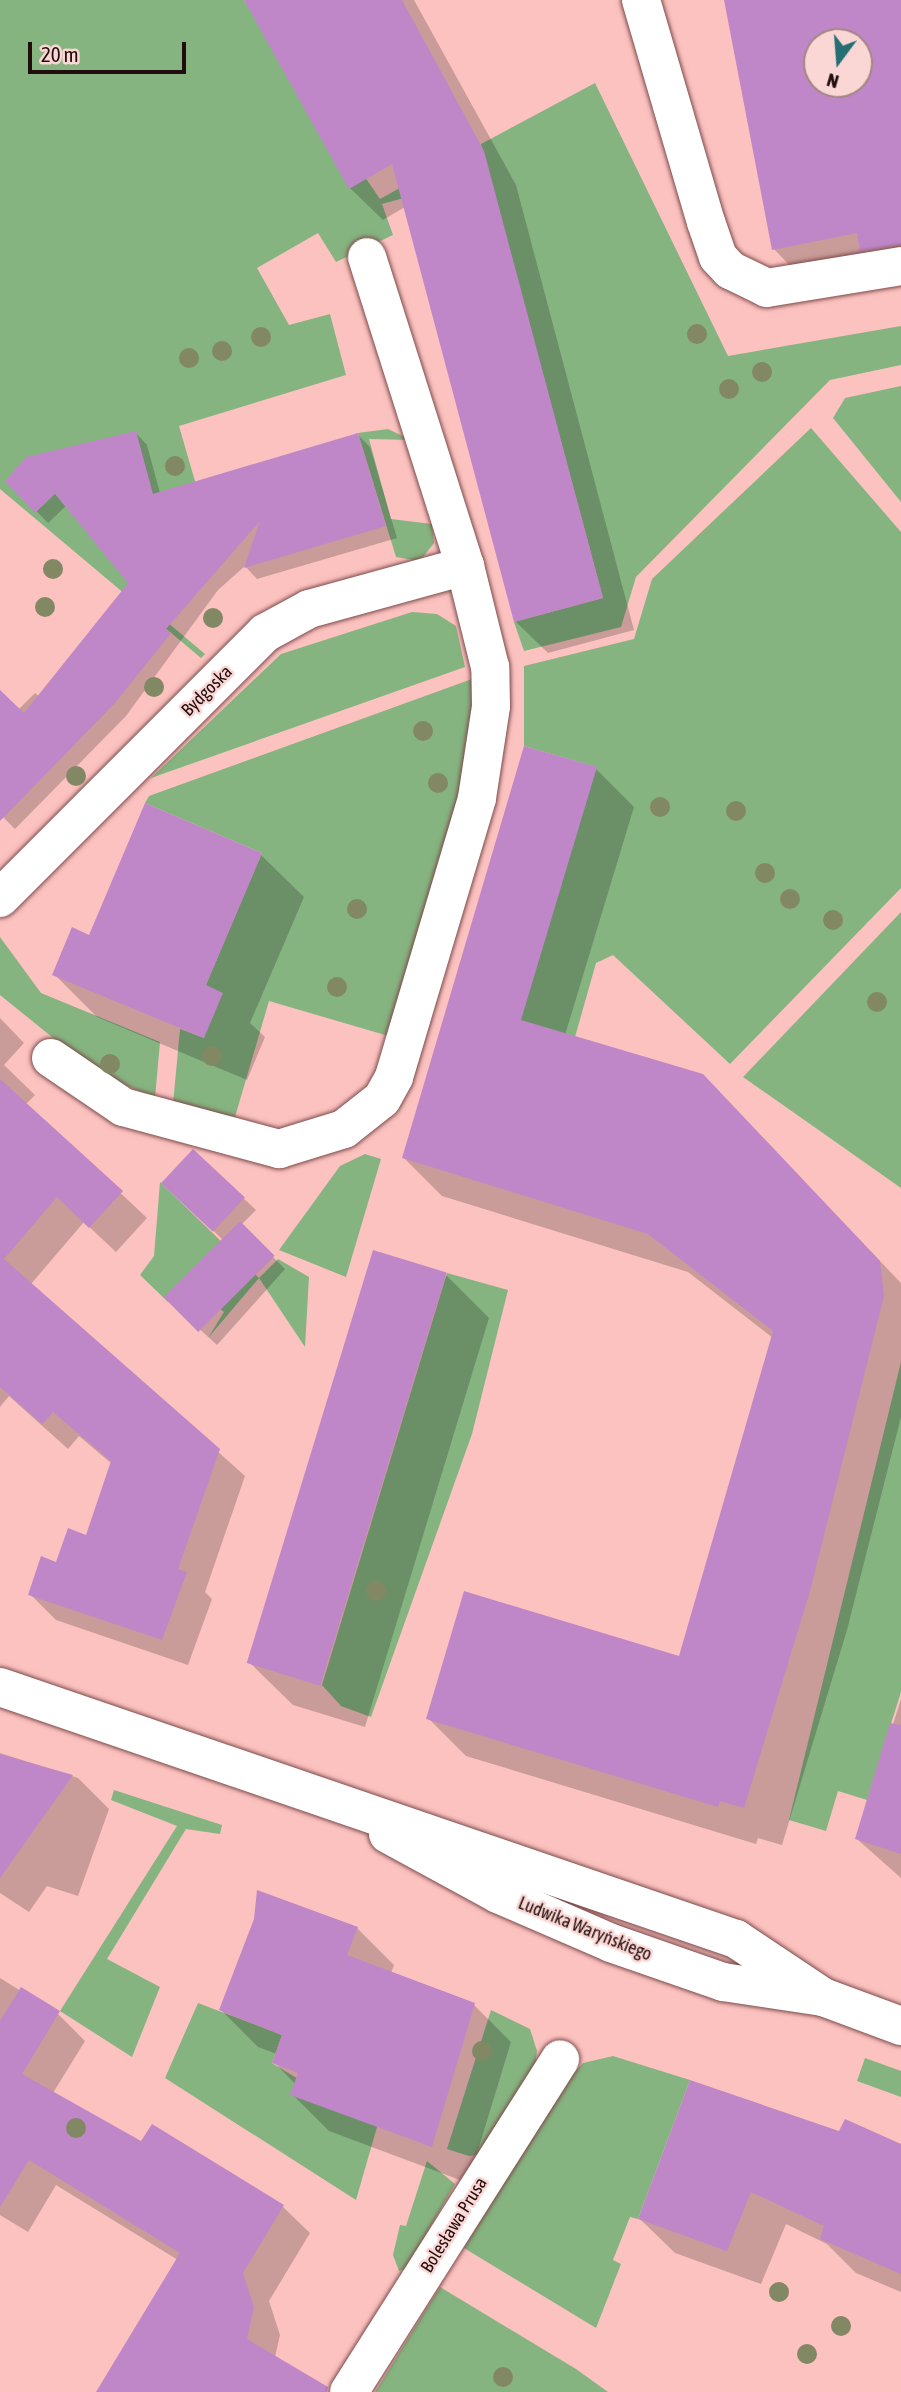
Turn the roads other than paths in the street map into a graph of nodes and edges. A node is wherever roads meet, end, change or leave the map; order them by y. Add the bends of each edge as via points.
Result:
1 (641, 0) edge
2 (368, 257) dead end
3 (901, 266) edge
4 (465, 566) junction
5 (0, 898) edge
6 (51, 1058) dead end
7 (0, 1687) edge
8 (901, 2026) edge
9 (560, 2059) dead end
10 (349, 2392) edge

1 - 3 street via 706,222 718,257 730,270 767,288
2 - 4 street
4 - 5 street, Bydgoska via 309,609 265,633
4 - 6 street via 489,667 484,767 394,1077 382,1099 344,1129 296,1146 258,1146 123,1107
7 - 8 street, Ludwika Waryńskiego via 363,1817 453,1872 572,1928 723,1982 823,1997
9 - 10 street, Bolesława Prusa

